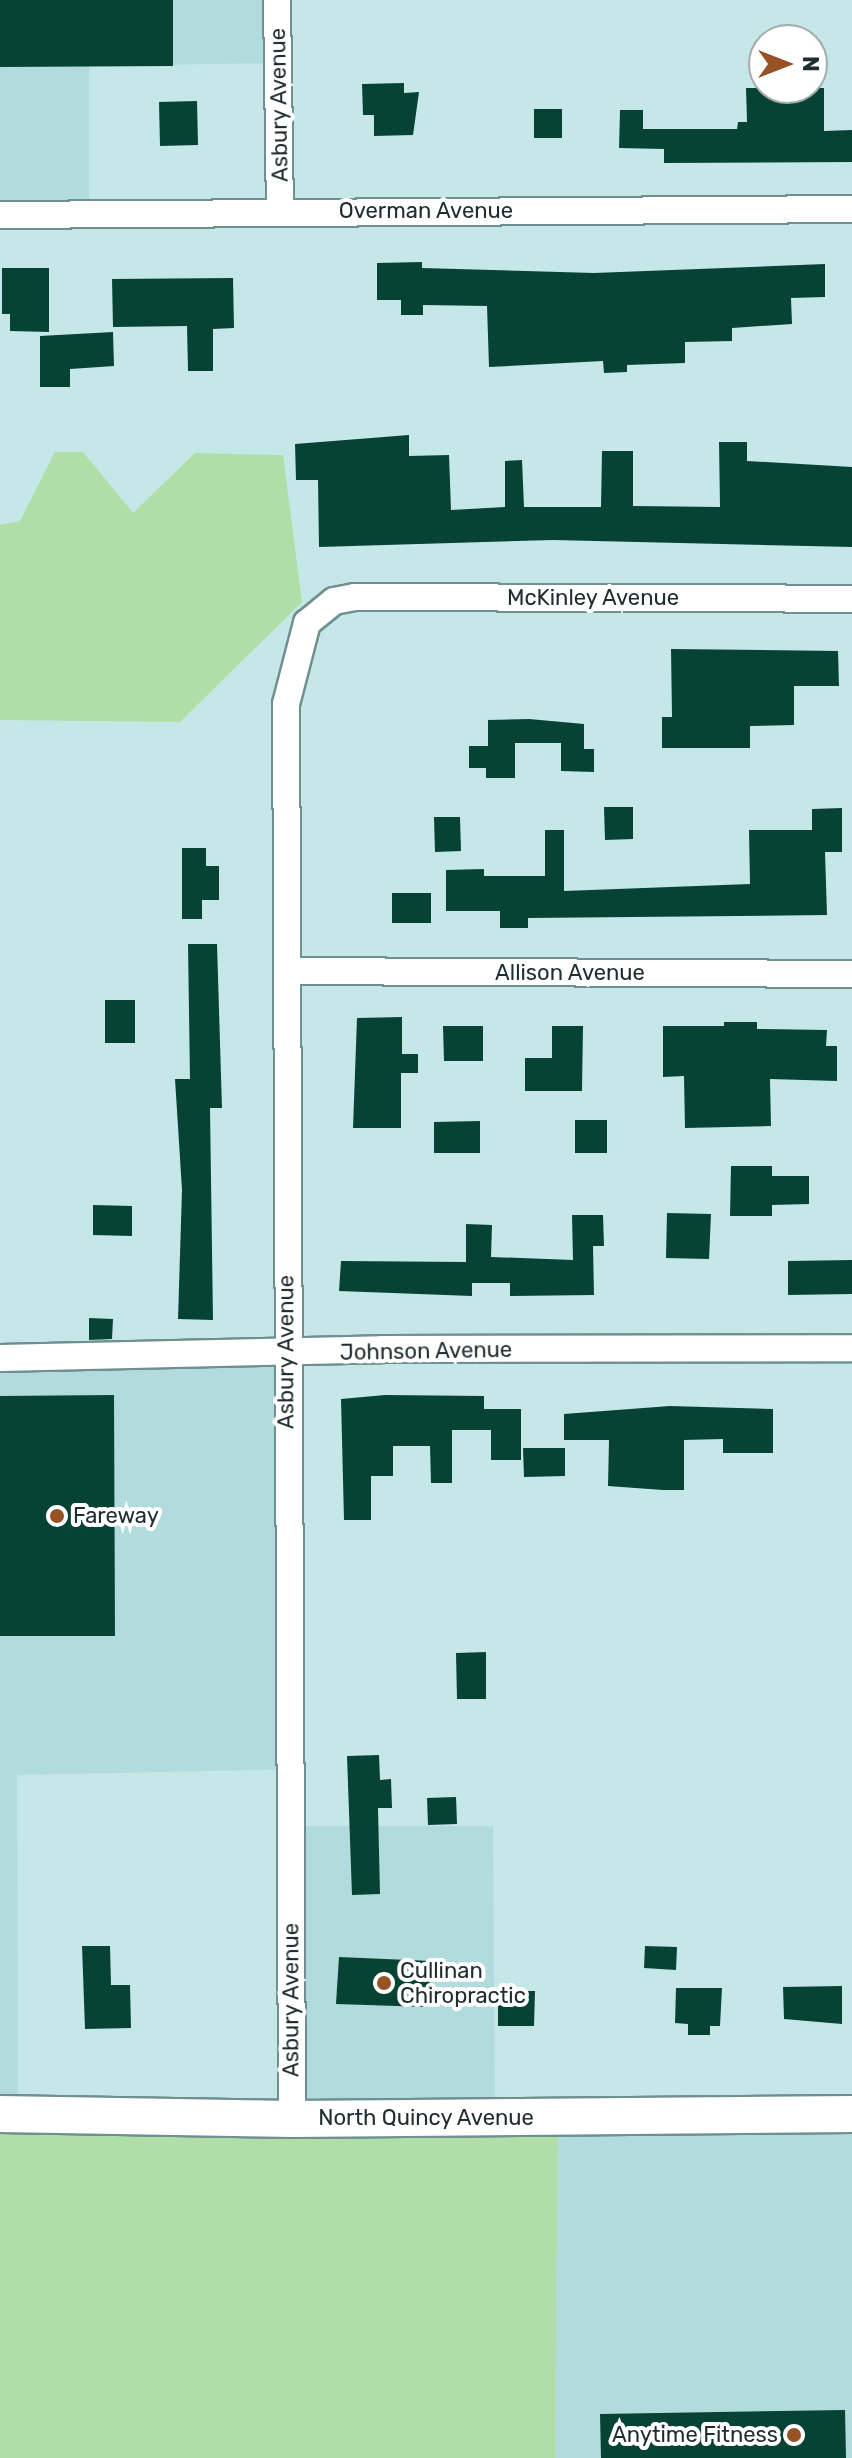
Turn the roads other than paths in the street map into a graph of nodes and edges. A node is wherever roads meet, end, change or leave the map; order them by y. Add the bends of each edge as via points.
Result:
1 (277, 0) edge
2 (852, 209) edge
3 (280, 210) junction
4 (0, 215) edge
5 (852, 599) edge
6 (334, 601) joint
7 (287, 971) junction
8 (852, 974) edge
9 (852, 1348) edge
10 (285, 1355) junction
11 (0, 1358) edge
12 (0, 2114) edge
13 (852, 2114) edge
14 (292, 2119) junction

1 - 3 street, Asbury Avenue
2 - 3 street, Overman Avenue
3 - 4 street, Overman Avenue
5 - 6 street, McKinley Avenue
6 - 7 street, Asbury Avenue via 307,623 286,704
7 - 8 street, Allison Avenue
7 - 10 street, Asbury Avenue
9 - 10 street, Johnson Avenue via 382,1349
10 - 11 street, Johnson Avenue
10 - 14 street, Asbury Avenue
12 - 14 main road, North Quincy Avenue
13 - 14 main road, North Quincy Avenue

